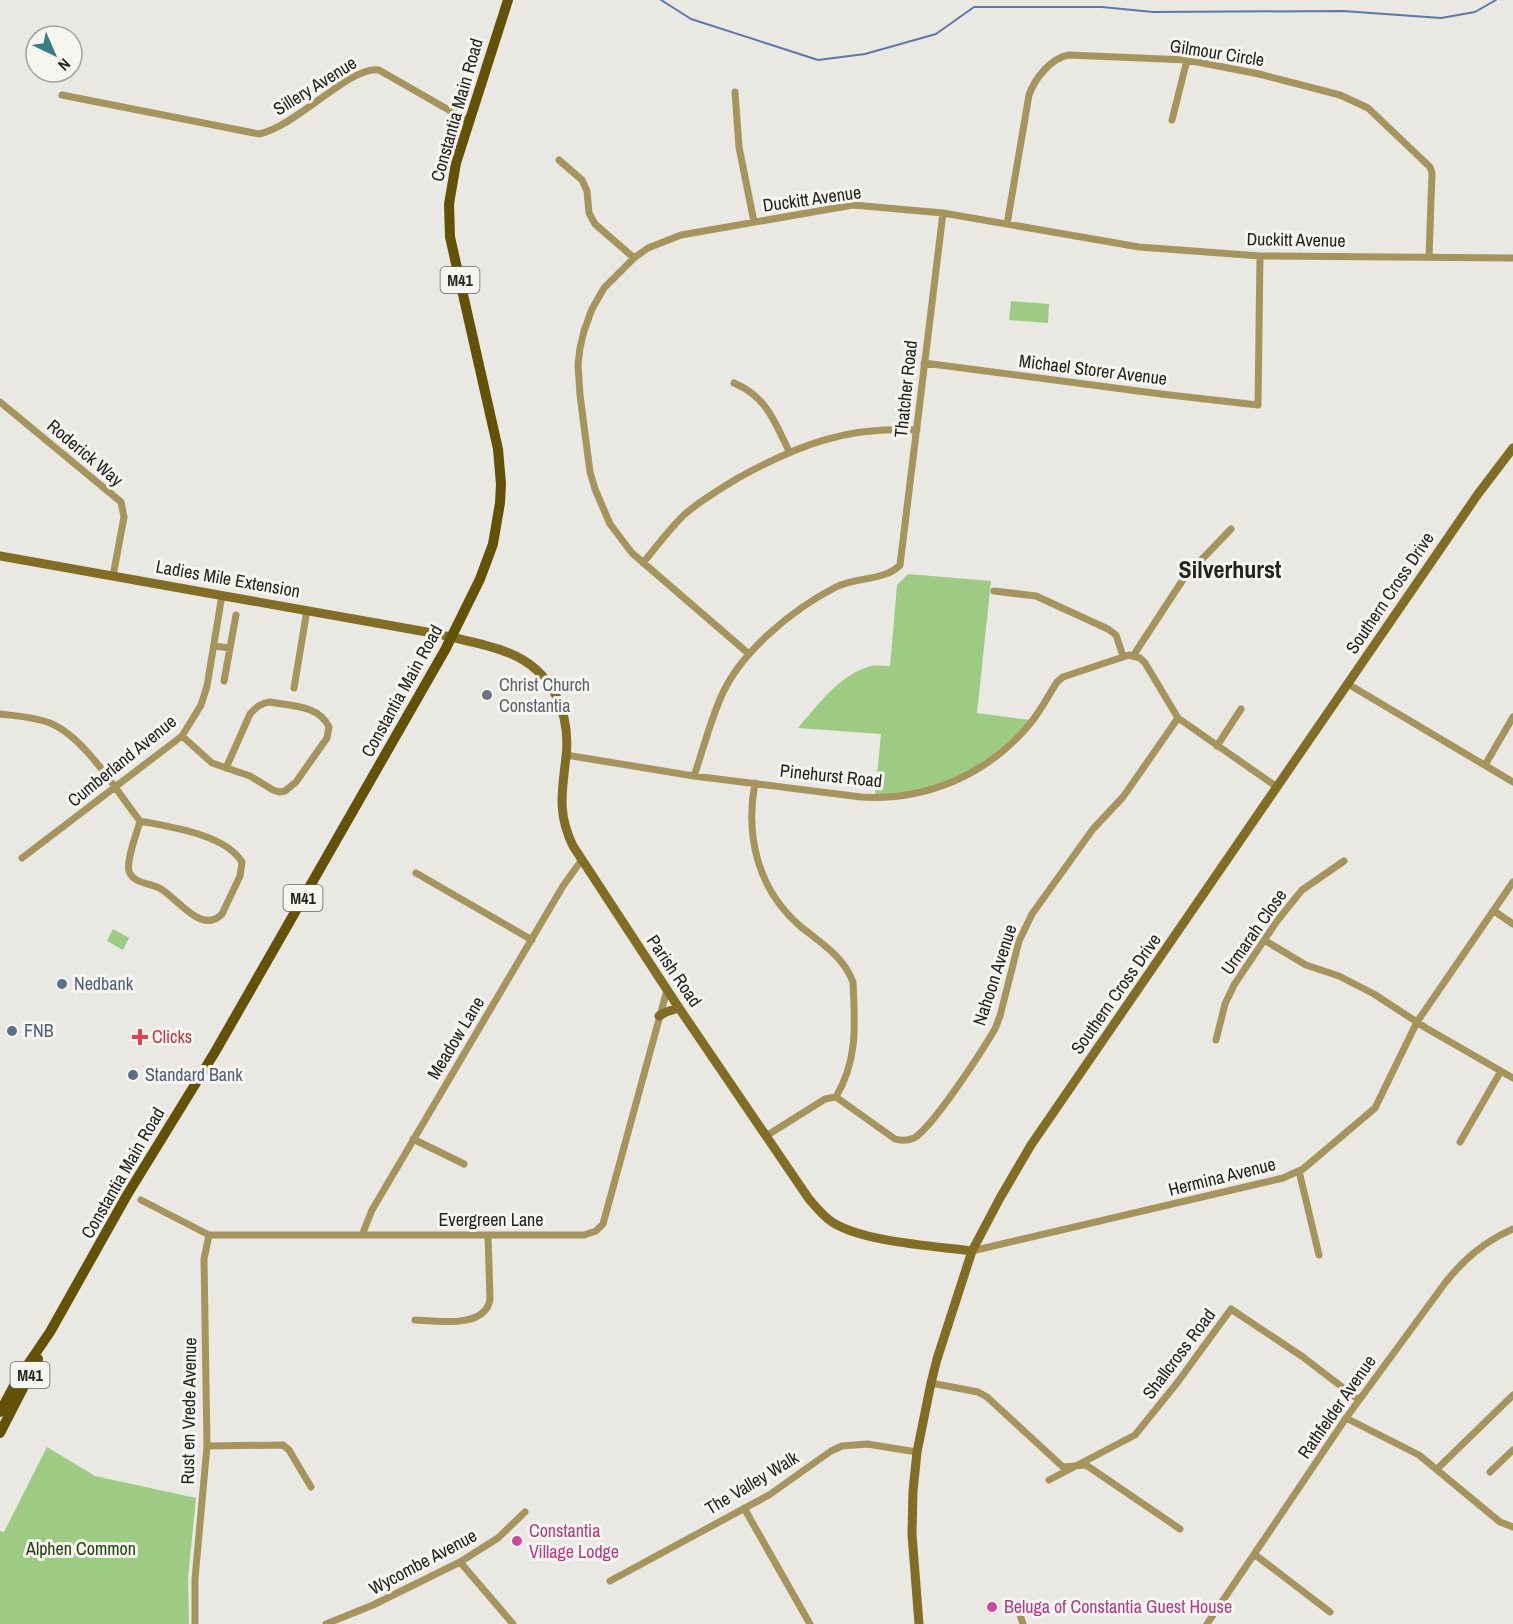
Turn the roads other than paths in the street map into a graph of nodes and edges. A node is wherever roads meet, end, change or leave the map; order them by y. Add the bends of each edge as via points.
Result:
1 (508, 0) edge
2 (1187, 60) junction
3 (735, 92) dead end
4 (62, 95) dead end
5 (1172, 120) dead end
6 (468, 121) junction
7 (559, 160) dead end
8 (943, 213) junction
9 (754, 222) junction
10 (1007, 224) junction
11 (1260, 256) junction
12 (1429, 257) junction
13 (634, 258) junction
14 (1513, 258) edge
15 (924, 363) junction
16 (734, 383) dead end
17 (0, 402) edge
18 (917, 430) junction
19 (1513, 448) edge
20 (789, 451) junction
21 (1231, 529) dead end
22 (0, 556) edge
23 (643, 563) junction
24 (113, 576) junction
25 (994, 591) dead end
26 (222, 595) junction
27 (307, 610) junction
28 (236, 615) dead end
29 (451, 637) junction
30 (214, 646) junction
31 (230, 648) junction
32 (749, 654) junction
33 (1123, 656) junction
34 (1133, 656) junction
35 (224, 681) dead end
36 (1348, 684) junction
37 (294, 688) dead end
38 (1241, 709) dead end
39 (0, 714) edge
40 (1513, 717) edge
41 (1178, 718) junction
42 (182, 736) junction
43 (1217, 746) junction
44 (566, 755) junction
45 (1485, 765) junction
46 (226, 768) junction
47 (694, 776) junction
48 (1513, 782) edge
49 (755, 783) junction
50 (1277, 787) junction
51 (114, 788) junction
52 (140, 821) junction
53 (22, 858) dead end
54 (581, 861) junction
55 (1344, 861) dead end
56 (416, 873) dead end
57 (1513, 882) edge
58 (1494, 911) junction
59 (1513, 924) edge
60 (532, 940) junction
61 (1264, 940) junction
62 (667, 990) junction
63 (679, 1008) junction
64 (659, 1016) junction
65 (1417, 1022) junction
66 (1215, 1040) dead end
67 (1501, 1071) junction
68 (1513, 1078) edge
69 (836, 1097) junction
70 (766, 1136) junction
71 (413, 1139) junction
72 (1460, 1142) dead end
73 (464, 1164) dead end
74 (1299, 1171) junction
75 (141, 1200) dead end
76 (1513, 1229) edge
77 (209, 1235) junction
78 (362, 1235) junction
79 (488, 1235) junction
80 (972, 1251) junction
81 (1320, 1255) dead end
82 (415, 1320) dead end
83 (50, 1332) junction
84 (16, 1382) junction
85 (931, 1383) junction
86 (1513, 1395) edge
87 (0, 1397) edge
88 (1359, 1400) junction
89 (1346, 1418) junction
90 (2, 1420) edge
91 (207, 1446) junction
92 (1513, 1450) edge
93 (917, 1452) junction
94 (1074, 1467) junction
95 (1437, 1469) junction
96 (1490, 1472) dead end
97 (1049, 1480) dead end
98 (311, 1487) dead end
99 (744, 1508) junction
100 (525, 1512) dead end
101 (1513, 1527) edge
102 (1180, 1528) dead end
103 (1254, 1554) junction
104 (460, 1562) junction
105 (610, 1581) dead end
106 (1017, 1605) dead end
107 (1330, 1612) dead end
108 (195, 1624) edge
109 (326, 1624) edge
110 (513, 1624) edge
111 (810, 1624) edge
112 (919, 1624) edge
113 (1023, 1624) edge
114 (1207, 1624) edge

1 - 6 main road, Constantia Main Road / M41
2 - 5 street
2 - 10 street, Gilmour Circle via 1069,55 1061,56 1048,67 1029,94
2 - 12 street, Gilmour Circle via 1299,83 1368,108 1430,168
3 - 9 street via 739,147
4 - 6 street, Sillery Avenue via 259,134 282,126 372,69
6 - 29 main road, Constantia Main Road / M41 via 450,189 450,237 498,449 501,484 493,544
7 - 13 street via 582,180 595,224
8 - 9 street, Duckitt Avenue via 853,205
8 - 10 street, Duckitt Avenue
8 - 15 street, Thatcher Road
9 - 13 street, Duckitt Avenue via 681,235
10 - 11 street, Duckitt Avenue via 1139,247
11 - 12 street, Duckitt Avenue
11 - 15 street, Michael Storer Avenue via 1258,405
12 - 14 street, Duckitt Avenue
13 - 23 street, Duckitt Avenue via 604,288 592,309 578,365 595,489 610,524
15 - 18 street, Thatcher Road
16 - 20 street via 761,400
17 - 24 street, Roderick Way via 121,502 124,517
18 - 20 street via 876,429
18 - 32 street, Thatcher Road via 902,561 898,567 843,583 817,596
19 - 36 street, Southern Cross Drive
20 - 23 street via 698,504
21 - 34 street via 1184,578
22 - 24 street, Ladies Mile Extension
23 - 32 street, Duckitt Avenue
24 - 26 street, Ladies Mile Extension
25 - 33 street via 1036,596 1108,629 1117,636
26 - 27 street, Ladies Mile Extension
26 - 30 street, Cumberland Avenue
27 - 29 street, Ladies Mile Extension
27 - 37 street
28 - 31 street
29 - 44 street, Parish Road via 509,652 541,674 563,710
29 - 83 main road, Constantia Main Road / M41
30 - 31 street
30 - 42 street, Cumberland Avenue via 201,705
31 - 35 street
32 - 47 street via 721,696
33 - 34 street, Pinehurst Road
33 - 49 street, Pinehurst Road via 1063,677 1012,742 957,781 920,793 877,798
34 - 41 street via 1145,663
36 - 45 street
36 - 50 street, Southern Cross Drive
38 - 43 street
39 - 51 street via 48,723 70,734
40 - 45 street
41 - 43 street
41 - 69 street, Nahoon Avenue via 1123,797 1092,829 1032,914 1019,941 995,1029 932,1121 914,1138 896,1139
42 - 46 street via 206,759
42 - 51 street, Cumberland Avenue
43 - 50 street
44 - 47 street, Pinehurst Road
44 - 54 street, Parish Road via 562,816
45 - 48 street
46 - 46 street via 273,790 285,790 296,782 327,738 329,727 320,714 311,710 264,703 250,714
47 - 49 street, Pinehurst Road
49 - 69 street via 752,839 768,886 797,923 837,956 853,982 853,1058
50 - 80 street, Southern Cross Drive via 1031,1145
51 - 52 street
51 - 53 street, Cumberland Avenue
52 - 52 street via 192,832 238,855 242,862 240,876 218,919 202,920 163,890 132,876 129,865
54 - 60 street, Meadow Lane
54 - 62 street, Parish Road
55 - 61 street, Urmarah Close via 1302,890
56 - 60 street
57 - 58 street, Hermina Avenue
58 - 59 street
58 - 65 street, Hermina Avenue
60 - 71 street, Meadow Lane
61 - 65 street via 1306,965 1358,985
61 - 66 street, Urmarah Close via 1234,985
62 - 63 street, Parish Road
62 - 64 street, Evergreen Lane
63 - 64 street
63 - 70 street, Parish Road
64 - 79 street, Evergreen Lane via 603,1224 584,1235
65 - 67 street
65 - 74 street, Hermina Avenue via 1376,1108
67 - 68 street
67 - 72 street
69 - 70 street via 825,1099
70 - 80 street, Parish Road via 809,1199 831,1221 866,1235
71 - 73 street
71 - 78 street, Meadow Lane
74 - 80 street, Hermina Avenue
74 - 81 street
75 - 77 street, Evergreen Lane
76 - 88 street, Rathfelder Avenue via 1486,1242 1462,1262
77 - 78 street, Evergreen Lane
77 - 91 street, Rust en Vrede Avenue via 204,1259
78 - 79 street, Evergreen Lane
79 - 82 street via 490,1299 485,1310 457,1322
80 - 85 street, Southern Cross Drive
83 - 84 main road, Constantia Main Road / M41
83 - 90 main road, Constantia Main Road / M41 via 35,1366
84 - 87 main road
84 - 90 main road, Constantia Main Road / M41
85 - 93 street, Southern Cross Drive
85 - 94 street via 978,1392 1063,1467
86 - 95 street
88 - 89 street, Rathfelder Avenue
88 - 94 street, Shallcross Road via 1231,1309 1135,1435
89 - 95 street via 1400,1444
89 - 103 street, Rathfelder Avenue
91 - 98 street via 283,1445
91 - 108 street, Rust en Vrede Avenue via 195,1579
92 - 96 street
93 - 99 street, The Valley Walk via 855,1443 842,1446
93 - 112 street, Southern Cross Drive via 912,1534
94 - 97 street, Shallcross Road
94 - 102 street via 1086,1465
95 - 101 street via 1500,1522
99 - 105 street, The Valley Walk
99 - 111 street
100 - 104 street, Wycombe Avenue via 498,1538
103 - 107 street
103 - 114 street, Rathfelder Avenue
104 - 109 street, Wycombe Avenue
104 - 110 street
106 - 113 street

